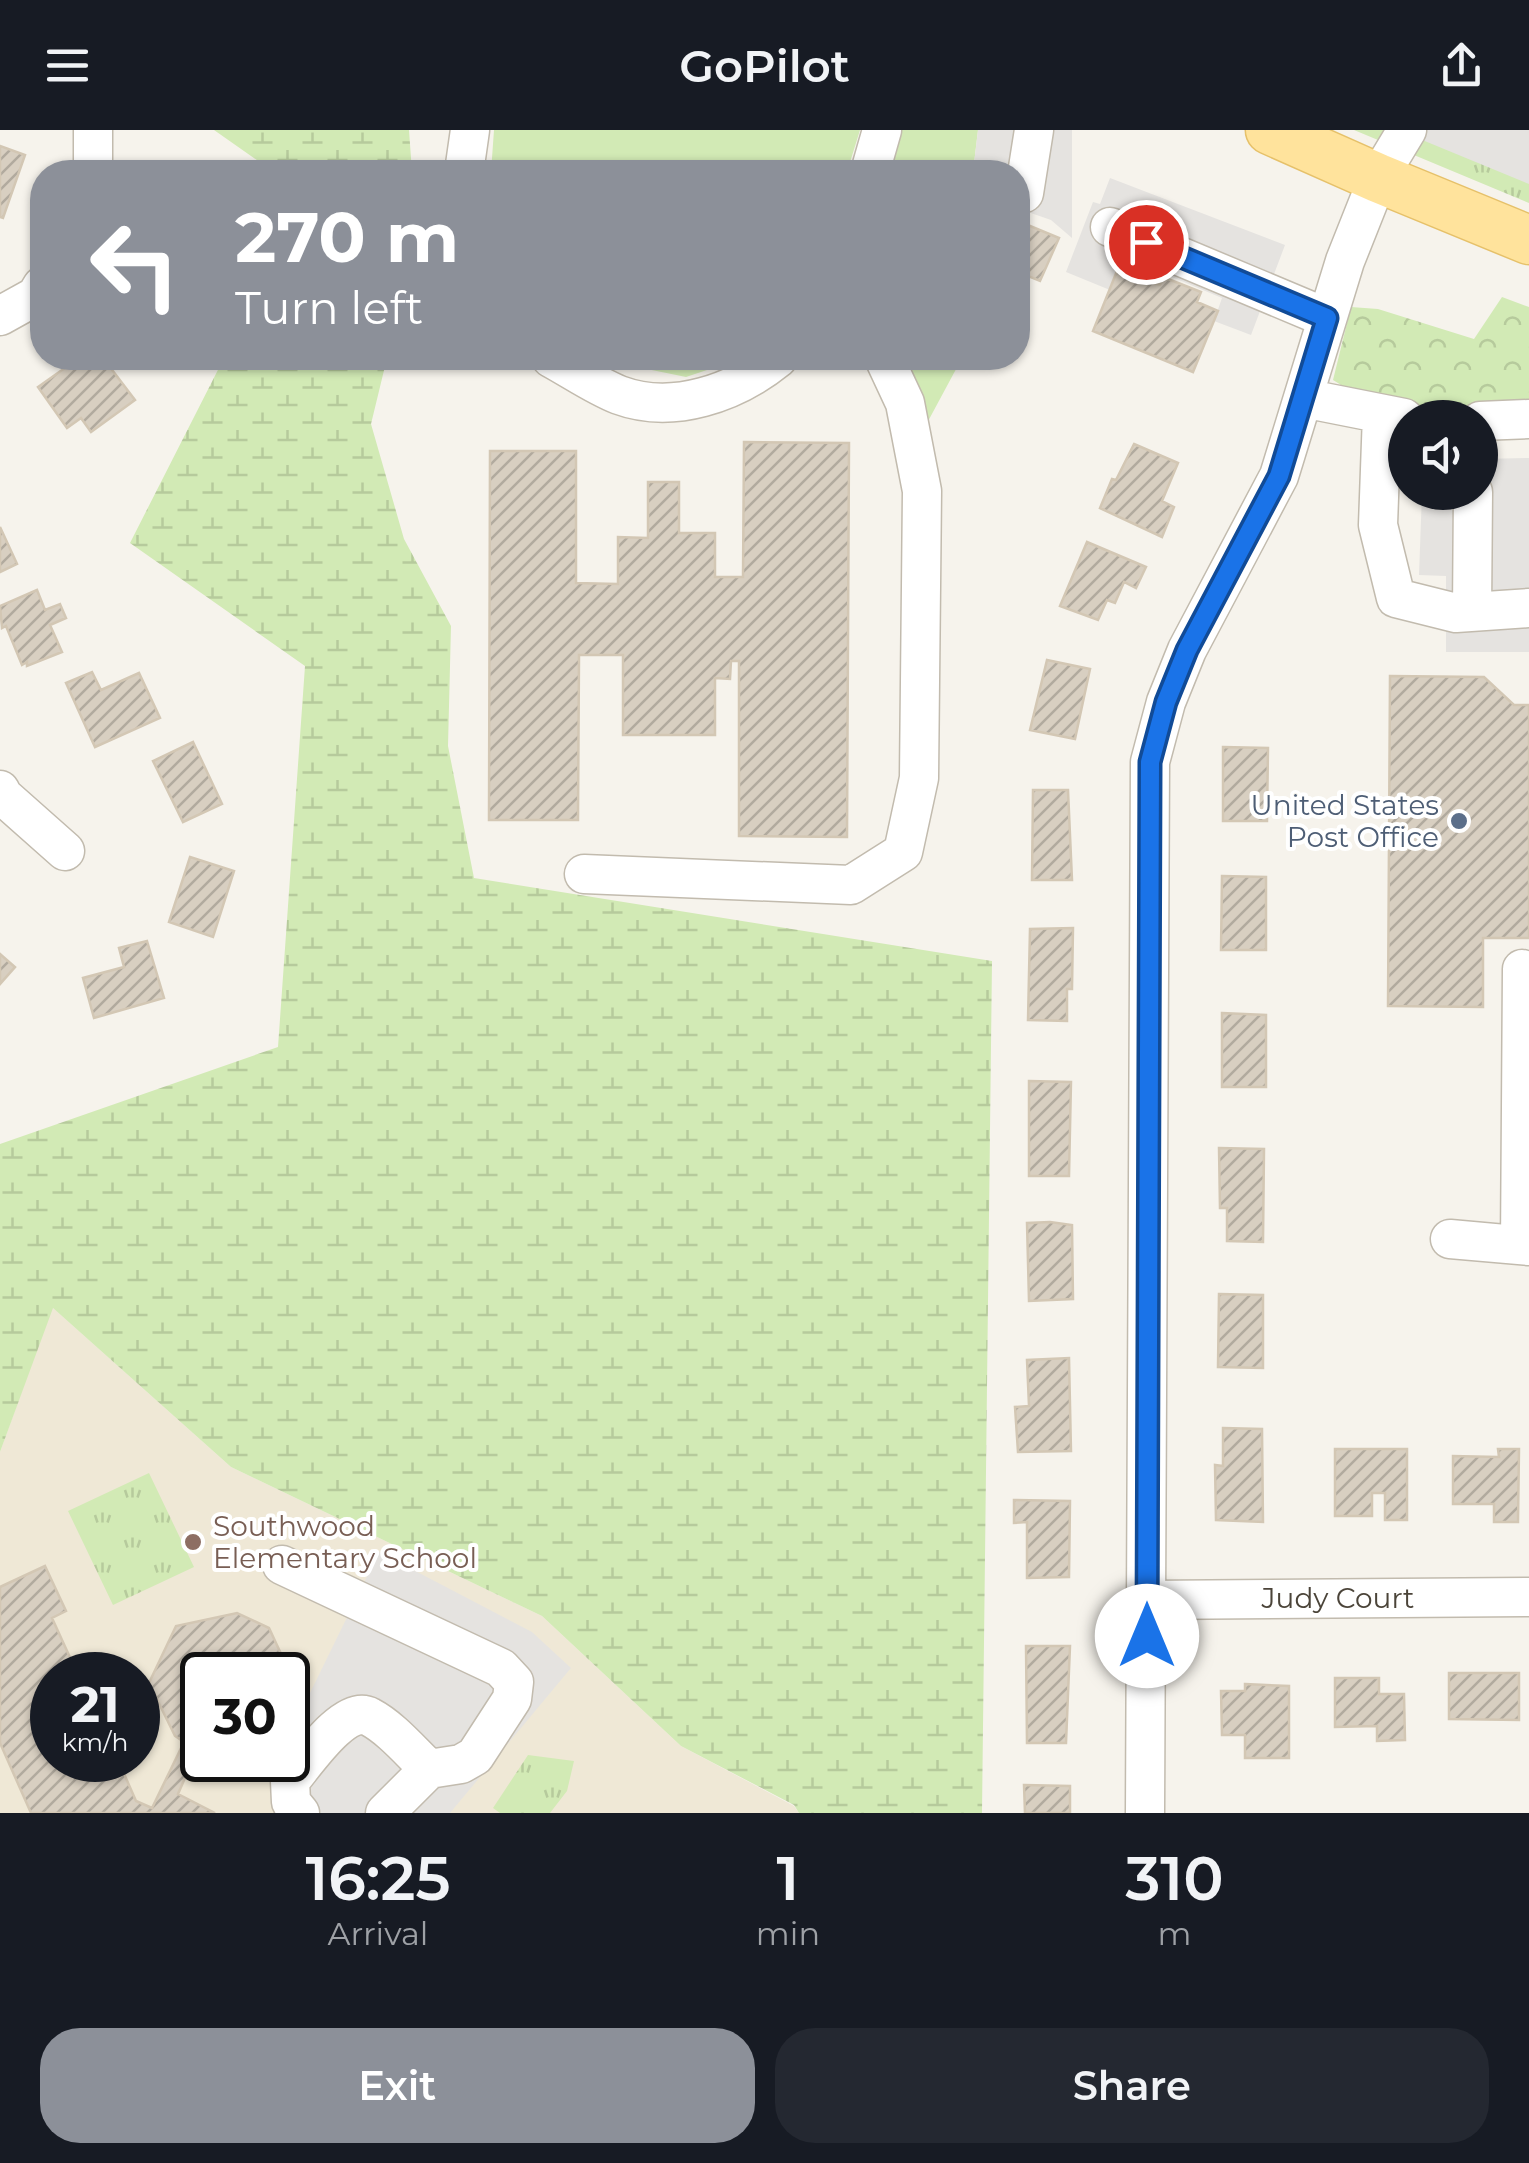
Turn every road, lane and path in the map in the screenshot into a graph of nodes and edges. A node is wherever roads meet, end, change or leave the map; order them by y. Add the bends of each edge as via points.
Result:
1 (93, 130) edge
2 (470, 130) edge
3 (882, 130) edge
4 (1034, 130) edge
5 (1270, 130) edge
6 (1407, 130) edge
7 (94, 160) edge
8 (466, 160) edge
9 (873, 160) edge
10 (1029, 160) edge
11 (1378, 178) junction
12 (1110, 226) dead end
13 (1529, 240) edge
14 (30, 299) edge
15 (0, 316) edge
16 (1327, 318) junction
17 (573, 370) edge
18 (758, 370) edge
19 (889, 370) edge
20 (1303, 398) junction
21 (1388, 415) edge
22 (1529, 419) edge
23 (1498, 421) edge
24 (1388, 457) edge
25 (1473, 510) edge
26 (1529, 608) edge
27 (1472, 612) junction
28 (0, 790) edge
29 (65, 851) dead end
30 (584, 874) dead end
31 (1522, 968) dead end
32 (1450, 1239) dead end
33 (1524, 1245) edge
34 (282, 1564) dead end
35 (1529, 1597) edge
36 (1147, 1600) junction
37 (429, 1768) junction
38 (300, 1813) edge
39 (386, 1813) edge
40 (1145, 1813) edge

1 - 7 street
2 - 8 street
3 - 9 street
4 - 10 street
5 - 11 main road
6 - 11 street
11 - 13 main road
11 - 16 street
12 - 16 street
14 - 15 street
16 - 20 street
17 - 18 street via 620,395 670,404 725,390
19 - 30 street via 905,404 922,492 919,778 903,852 851,885
20 - 21 street
20 - 36 street via 1279,476 1187,650 1150,762
22 - 23 street
24 - 27 street via 1378,525 1396,598
25 - 27 street
26 - 27 street
28 - 29 street
31 - 33 street
32 - 33 street
34 - 37 street via 510,1676 512,1700 475,1756
35 - 36 street, Judy Court
36 - 40 street
37 - 38 street via 370,1716 348,1716 290,1781 291,1802
37 - 39 street

